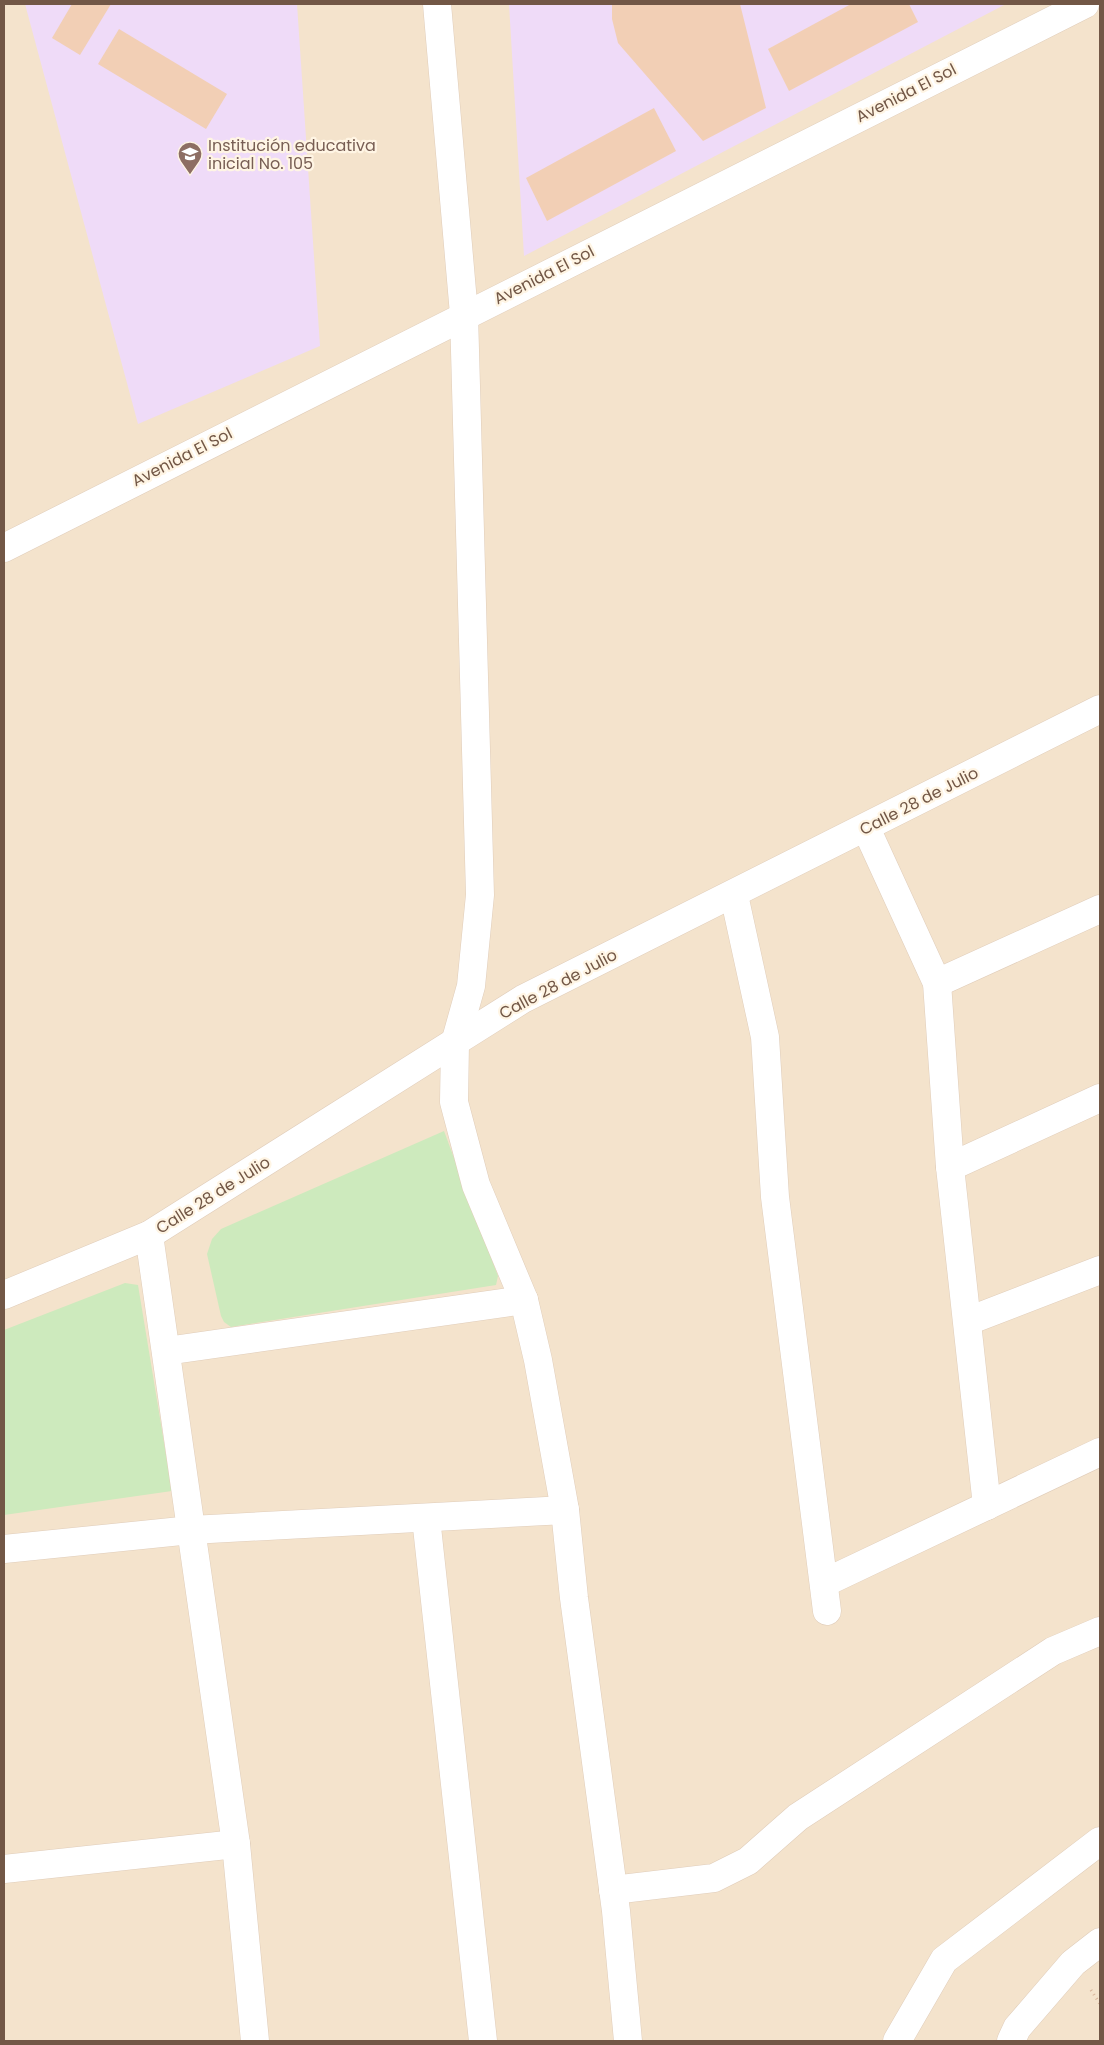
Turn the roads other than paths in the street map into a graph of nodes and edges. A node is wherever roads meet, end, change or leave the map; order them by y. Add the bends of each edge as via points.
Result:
1 (438, 4) edge
2 (1085, 4) edge
3 (464, 314) junction
4 (4, 548) edge
5 (1100, 709) edge
6 (866, 828) junction
7 (734, 895) junction
8 (1100, 909) edge
9 (937, 982) junction
10 (455, 1043) junction
11 (1100, 1098) edge
12 (950, 1167) junction
13 (149, 1235) junction
14 (1100, 1270) edge
15 (4, 1295) edge
16 (524, 1300) junction
17 (968, 1322) junction
18 (166, 1351) junction
19 (1100, 1452) edge
20 (987, 1506) junction
21 (565, 1510) junction
22 (426, 1518) junction
23 (191, 1530) junction
24 (4, 1548) edge
25 (824, 1584) junction
26 (826, 1611) dead end
27 (1100, 1631) edge
28 (1100, 1841) edge
29 (236, 1844) junction
30 (4, 1869) edge
31 (614, 1890) junction
32 (1100, 1942) edge
33 (256, 2041) edge
34 (483, 2041) edge
35 (628, 2041) edge
36 (897, 2041) edge
37 (1011, 2041) edge

1 - 3 street
2 - 3 street, Avenida El Sol
3 - 4 street, Avenida El Sol
3 - 10 street via 480,895 471,986
5 - 6 street, Calle 28 de Julio
6 - 7 street, Calle 28 de Julio
6 - 9 street
7 - 10 street, Calle 28 de Julio via 523,999
7 - 25 street via 766,1037 775,1197
8 - 9 street
9 - 12 street
10 - 13 street, Calle 28 de Julio
10 - 16 street via 454,1102 474,1176
11 - 12 street
12 - 17 street
13 - 15 street, Calle 28 de Julio
13 - 18 street
14 - 17 street
16 - 18 street
16 - 21 street
17 - 20 street
18 - 23 street
19 - 20 street
20 - 25 street
21 - 22 street
21 - 31 street
22 - 23 street
22 - 34 street
23 - 24 street
23 - 29 street
25 - 26 street
27 - 31 street via 1053,1651 798,1818 748,1861 714,1878
28 - 36 street via 944,1960
29 - 30 street
29 - 33 street
31 - 35 street
32 - 37 street via 1073,1963 1017,2028

